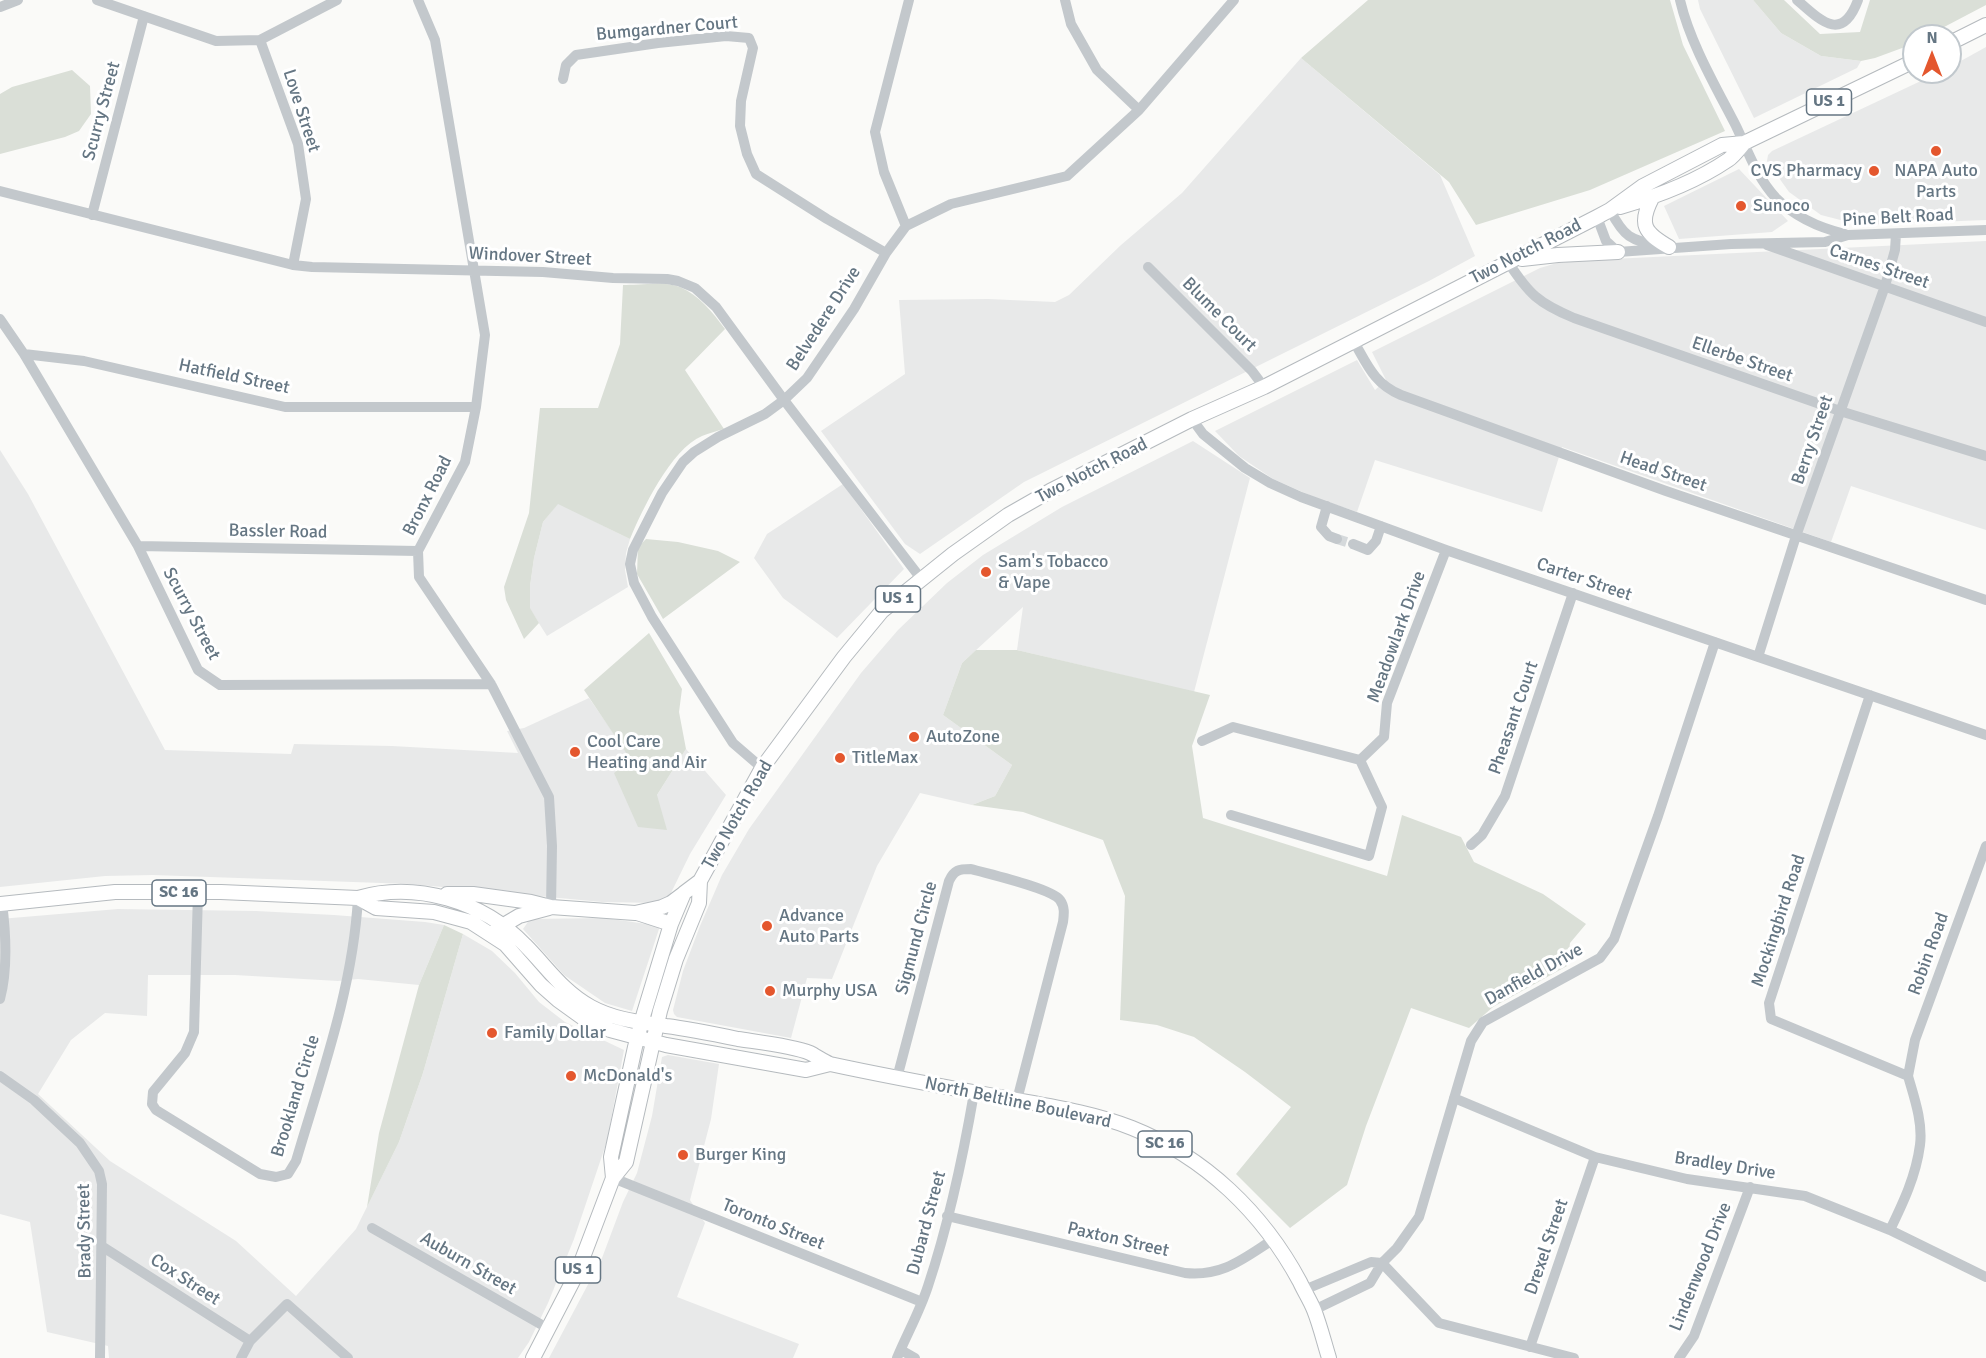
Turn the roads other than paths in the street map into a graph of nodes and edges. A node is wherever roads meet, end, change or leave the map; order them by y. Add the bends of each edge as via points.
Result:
1 (18, 0) edge
2 (97, 0) edge
3 (337, 0) edge
4 (418, 0) edge
5 (909, 0) edge
6 (1065, 0) edge
7 (1234, 0) edge
8 (1680, 0) edge
9 (1797, 0) edge
10 (1858, 0) edge
11 (0, 6) edge
12 (144, 16) junction
13 (1986, 25) edge
14 (1962, 37) edge
15 (260, 40) junction
16 (1902, 67) edge
17 (563, 79) dead end
18 (1139, 110) junction
19 (1744, 143) junction
20 (0, 191) edge
21 (1652, 198) junction
22 (1610, 210) junction
23 (92, 215) junction
24 (1597, 217) junction
25 (906, 226) junction
26 (1986, 230) edge
27 (1896, 234) junction
28 (1848, 235) junction
29 (1761, 243) junction
30 (1669, 247) junction
31 (886, 252) junction
32 (1618, 252) junction
33 (1508, 262) junction
34 (293, 265) junction
35 (1148, 267) dead end
36 (474, 270) junction
37 (1885, 286) junction
38 (0, 319) edge
39 (1986, 322) edge
40 (1353, 340) junction
41 (24, 354) junction
42 (1264, 387) junction
43 (784, 400) junction
44 (476, 407) junction
45 (1840, 411) junction
46 (1192, 419) junction
47 (1986, 456) edge
48 (1327, 506) junction
49 (1381, 526) junction
50 (1797, 536) junction
51 (1337, 538) tunnel mouth
52 (1353, 544) tunnel mouth
53 (138, 546) junction
54 (1446, 550) junction
55 (418, 551) junction
56 (922, 580) junction
57 (1573, 593) junction
58 (1986, 600) edge
59 (1715, 642) junction
60 (1758, 657) junction
61 (491, 684) junction
62 (1870, 695) junction
63 (1986, 735) edge
64 (1202, 741) dead end
65 (1360, 760) junction
66 (762, 768) junction
67 (1231, 815) dead end
68 (1471, 845) dead end
69 (1986, 846) edge
70 (700, 881) junction
71 (198, 893) junction
72 (684, 893) junction
73 (430, 895) junction
74 (358, 898) junction
75 (1, 904) edge
76 (551, 907) junction
77 (635, 913) junction
78 (671, 924) junction
79 (503, 925) junction
80 (490, 933) junction
81 (0, 999) edge
82 (658, 1018) junction
83 (637, 1022) junction
84 (636, 1042) junction
85 (659, 1044) junction
86 (830, 1064) junction
87 (0, 1076) edge
88 (1908, 1076) junction
89 (897, 1078) junction
90 (974, 1093) junction
91 (1454, 1098) junction
92 (1017, 1100) junction
93 (1595, 1157) junction
94 (613, 1179) junction
95 (1750, 1187) junction
96 (947, 1216) junction
97 (372, 1228) dead end
98 (1890, 1230) junction
99 (1274, 1239) junction
100 (103, 1247) junction
101 (1382, 1263) junction
102 (1986, 1277) edge
103 (1304, 1290) junction
104 (922, 1302) junction
105 (1314, 1310) junction
106 (549, 1329) junction
107 (250, 1341) junction
108 (1530, 1347) junction
109 (899, 1354) edge
110 (100, 1358) edge
111 (241, 1358) edge
112 (348, 1358) edge
113 (533, 1358) edge
114 (915, 1358) edge
115 (1329, 1358) edge
116 (1574, 1358) edge
117 (1679, 1358) edge

1 - 11 street
2 - 12 street
3 - 15 street
4 - 36 street, Bronx Road via 435,40
5 - 25 street via 875,132 884,172
6 - 18 street via 1071,24 1097,70
7 - 18 street, Belvedere Drive
8 - 19 street via 1702,59
9 - 10 street via 1832,26 1843,23
12 - 15 street via 216,41
12 - 23 street, Scurry Street
13 - 14 main road
15 - 34 street, Love Street via 298,144 306,199
16 - 19 main road, Two Notch Road / US 1
17 - 31 street, Bumgardner Court via 566,65 576,55 726,36 749,38 753,48 741,101 740,126 756,174
18 - 25 street, Belvedere Drive via 1067,176 951,204
19 - 21 main road, Two Notch Road / US 1 via 1729,159
19 - 22 main road, Two Notch Road / US 1 via 1722,146 1643,186
19 - 28 street via 1777,199 1809,222
20 - 23 street, Windover Street
21 - 22 main road, Two Notch Road / US 1
21 - 30 main road via 1645,213 1645,227
22 - 24 main road, Two Notch Road / US 1
22 - 30 street, Pine Belt Road via 1630,238
23 - 34 street, Windover Street
24 - 32 street via 1606,241
24 - 33 main road, Two Notch Road / US 1
25 - 31 street, Belvedere Drive
26 - 27 street, Pine Belt Road
27 - 28 street, Pine Belt Road
27 - 37 street, Berry Street via 1896,250
28 - 29 street, Pine Belt Road via 1824,242
29 - 30 street, Pine Belt Road
29 - 37 street, Carnes Street
30 - 32 street, Pine Belt Road
31 - 43 street, Belvedere Drive via 816,366
32 - 33 main road
33 - 40 main road, Two Notch Road / US 1
33 - 45 street, Ellerbe Street via 1530,293 1562,313
34 - 36 street, Windover Street
35 - 42 street, Blume Court
36 - 43 street, Windover Street via 667,279 687,284 716,308
36 - 44 street, Bronx Road via 485,335
37 - 39 street, Carnes Street
37 - 45 street, Berry Street
38 - 41 street, Scurry Street
40 - 42 main road, Two Notch Road / US 1
40 - 50 street, Head Street via 1374,377 1388,390
41 - 44 street, Hatfield Street via 84,360 285,407
41 - 53 street, Scurry Street
42 - 46 main road, Two Notch Road / US 1
43 - 56 street, Windover Street
43 - 66 street, Belvedere Drive via 699,448 684,462 641,531 630,564 633,582 652,617 726,734
44 - 55 street, Bronx Road via 465,462
45 - 47 street, Ellerbe Street
45 - 50 street, Berry Street
46 - 48 street, Carter Street via 1203,434 1245,468 1270,483
46 - 56 main road, Two Notch Road / US 1 via 1008,516
48 - 49 street, Carter Street
48 - 51 street via 1321,527
49 - 52 street via 1368,550
49 - 54 street, Carter Street
50 - 58 street, Head Street
50 - 60 street, Berry Street
53 - 55 street, Bassler Road
53 - 61 street, Scurry Street via 198,670 220,685
54 - 57 street, Carter Street
54 - 65 street, Meadowlark Drive via 1387,703 1384,736
55 - 61 street, Bronx Road via 419,577
56 - 66 main road, Two Notch Road / US 1 via 882,611
57 - 59 street, Carter Street
57 - 68 street, Pheasant Court via 1505,796 1482,836
59 - 60 street, Carter Street
59 - 91 street, Danfield Drive via 1614,939 1600,958 1483,1022 1471,1041
60 - 62 street, Carter Street
61 - 76 street, Bronx Road via 549,797
62 - 63 street, Carter Street
62 - 88 street, Mockingbird Road via 1769,1003 1771,1018
64 - 65 street via 1233,727
65 - 67 street via 1382,807 1369,856
66 - 70 main road, Two Notch Road / US 1
69 - 88 street, Robin Road via 1916,1040
70 - 72 main road, Two Notch Road / US 1
70 - 82 main road, Two Notch Road via 699,903
71 - 74 main road, SC 16
71 - 74 street, Brookland Circle via 194,1032 185,1053 153,1092 152,1104 260,1174 276,1177 288,1174 296,1161 345,986
71 - 75 main road, SC 16 via 115,892
72 - 77 main road, Two Notch Road via 671,903
72 - 78 main road
73 - 74 main road via 378,892
73 - 76 main road via 472,894
73 - 79 main road, North Beltline Boulevard via 476,908
74 - 80 main road via 376,908 463,918
75 - 81 street via 4,985
76 - 77 main road
76 - 79 main road
77 - 78 main road
78 - 83 main road
79 - 80 main road
79 - 83 main road, North Beltline Boulevard via 574,996 598,1010
80 - 84 main road via 510,948 565,1006
82 - 83 main road, North Beltline Boulevard / SC 16
82 - 85 main road, Two Notch Road / US 1
82 - 86 main road, North Beltline Boulevard / SC 16 via 808,1052
83 - 84 main road
84 - 85 main road
84 - 94 main road via 611,1156
85 - 86 main road via 806,1070
85 - 94 main road, Two Notch Road / US 1 via 626,1162
86 - 89 main road, North Beltline Boulevard / SC 16
87 - 100 street, Brady Street via 34,1100 80,1143 99,1171
88 - 98 street via 1918,1109 1920,1144 1910,1188
89 - 90 main road, North Beltline Boulevard / SC 16
89 - 92 street, Sigmund Circle via 949,881 957,870 971,869 1049,892 1063,906
90 - 92 main road, North Beltline Boulevard / SC 16
90 - 96 street, Dubard Street
91 - 93 street, Bradley Drive
91 - 101 street, Danfield Drive via 1419,1217
92 - 99 main road, North Beltline Boulevard / SC 16 via 1093,1115 1168,1145 1218,1179
93 - 95 street, Bradley Drive via 1687,1179
93 - 108 street, Drexel Street
94 - 104 street, Toronto Street
94 - 106 main road, Two Notch Road / US 1 via 577,1273
95 - 98 street, Bradley Drive via 1805,1196
95 - 117 street, Lindenwood Drive via 1694,1336
96 - 99 street, Paxton Street via 1199,1275 1230,1266
96 - 104 street, Dubard Street
97 - 106 street, Auburn Street
98 - 102 street, Bradley Drive
99 - 103 main road, North Beltline Boulevard / SC 16
100 - 107 street, Cox Street
100 - 110 street, Brady Street
101 - 103 street via 1371,1262
101 - 105 street, Danfield Drive via 1370,1283
101 - 108 street via 1439,1323
103 - 105 main road, North Beltline Boulevard / SC 16
104 - 109 street, Dubard Street
105 - 115 main road, North Beltline Boulevard / SC 16
106 - 113 main road, Two Notch Road / US 1
107 - 111 street
107 - 112 street via 287,1304
108 - 116 street
109 - 114 street

